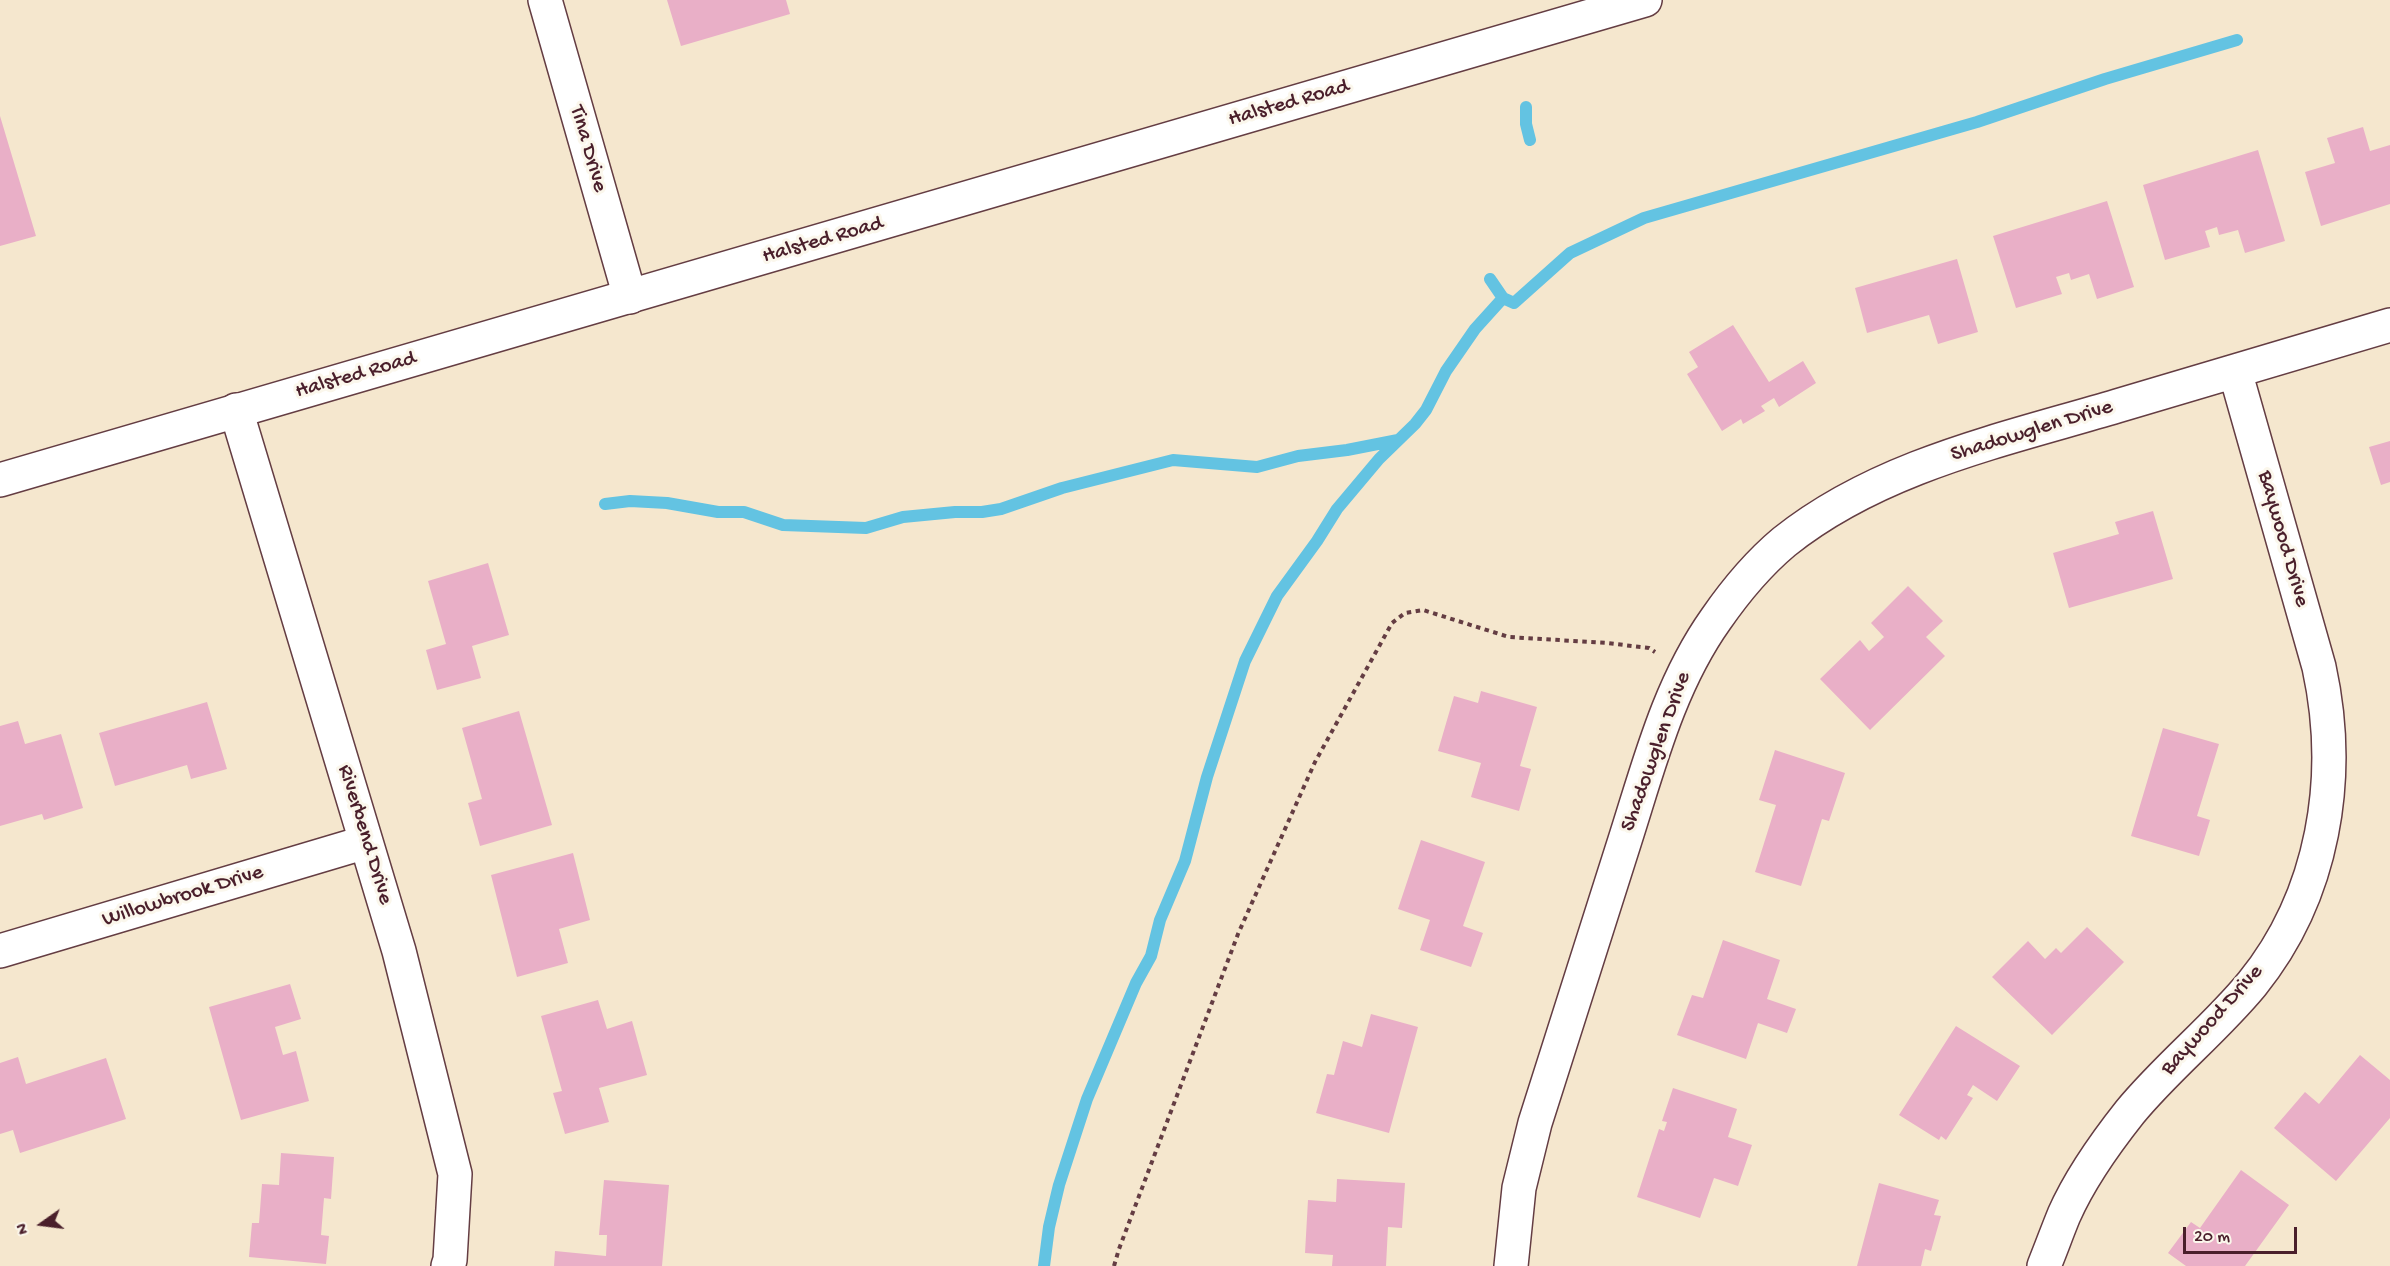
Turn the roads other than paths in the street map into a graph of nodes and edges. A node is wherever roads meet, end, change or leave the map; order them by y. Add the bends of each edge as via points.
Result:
1 (545, 0) edge
2 (1645, 0) edge
3 (630, 297) junction
4 (2390, 325) edge
5 (2235, 371) junction
6 (236, 410) junction
7 (0, 480) edge
8 (366, 842) junction
9 (0, 951) edge
10 (448, 1266) edge
11 (1511, 1266) edge
12 (2044, 1266) edge

1 - 3 street, Tina Drive
2 - 3 street, Halsted Road
3 - 6 street, Halsted Road
4 - 5 street, Shadowglen Drive
5 - 11 street, Shadowglen Drive via 1991,443 1905,473 1862,493 1782,544 1715,620 1687,668 1658,737 1534,1124 1519,1188
5 - 12 street, Baywood Drive via 2328,704 2331,753 2326,810 2300,907 2278,946 2252,984 2132,1111 2105,1146 2065,1214
6 - 7 street, Halsted Road
6 - 8 street, Riverbend Drive
8 - 9 street, Willowbrook Drive
8 - 10 street, Riverbend Drive via 399,951 455,1174

